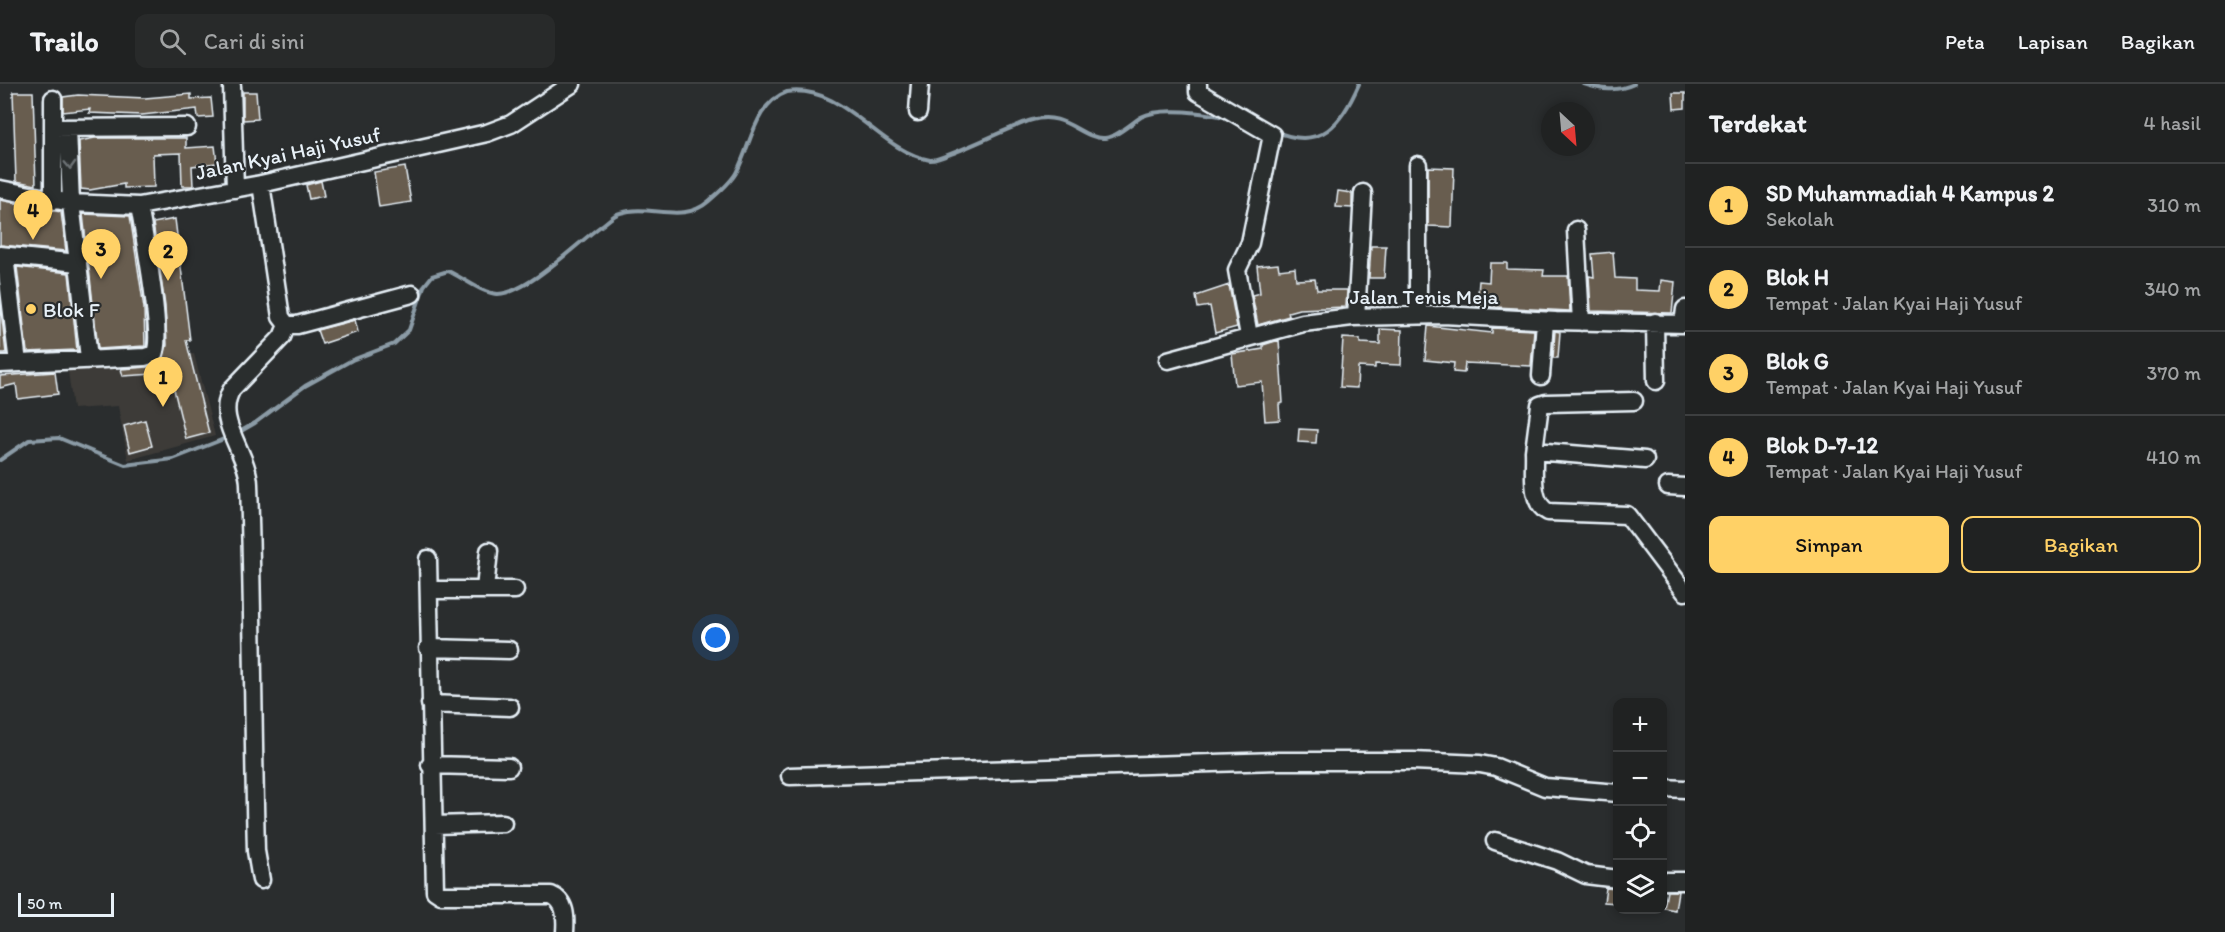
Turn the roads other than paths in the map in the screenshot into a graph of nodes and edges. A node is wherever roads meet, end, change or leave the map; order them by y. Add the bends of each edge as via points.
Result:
1 (572, 84) edge
2 (920, 84) edge
3 (232, 86) dead end
4 (1198, 88) edge
5 (53, 99) dead end
6 (918, 112) dead end
7 (187, 127) dead end
8 (61, 128) junction
9 (1418, 165) dead end
10 (261, 184) junction
11 (0, 189) edge
12 (235, 189) junction
13 (1363, 193) dead end
14 (53, 201) junction
15 (71, 203) junction
16 (140, 206) junction
17 (1576, 230) dead end
18 (2, 256) edge
19 (78, 263) junction
20 (412, 294) dead end
21 (1418, 315) junction
22 (1356, 317) junction
23 (1684, 319) edge
24 (1545, 321) junction
25 (1581, 322) junction
26 (1655, 322) junction
27 (287, 325) junction
28 (1249, 336) junction
29 (89, 358) junction
30 (1168, 360) dead end
31 (18, 363) junction
32 (0, 364) edge
33 (1541, 376) dead end
34 (1656, 381) dead end
35 (1634, 401) dead end
36 (1534, 451) junction
37 (1645, 460) dead end
38 (1668, 486) dead end
39 (1685, 487) edge
40 (489, 551) dead end
41 (428, 559) dead end
42 (485, 589) junction
43 (430, 590) junction
44 (515, 590) dead end
45 (1685, 592) edge
46 (428, 648) junction
47 (509, 650) dead end
48 (430, 704) junction
49 (510, 707) dead end
50 (430, 765) junction
51 (509, 767) dead end
52 (790, 776) dead end
53 (1667, 788) edge
54 (1685, 789) edge
55 (1613, 794) edge
56 (503, 823) dead end
57 (435, 825) junction
58 (1495, 842) dead end
59 (1613, 878) edge
60 (261, 880) dead end
61 (1667, 881) edge
62 (1685, 881) edge
63 (509, 883) dead end
64 (437, 889) junction
65 (565, 932) edge

1 - 10 street, Jalan Kyai Haji Yusuf via 500,129
2 - 6 street
3 - 12 street
4 - 28 street via 1270,132 1272,138 1250,243 1237,270
5 - 8 street
7 - 8 street
8 - 14 street
8 -> 15 street
9 - 21 street
10 - 12 street, Jalan Kyai Haji Yusuf
10 - 27 street via 281,317
11 - 14 street, Jalan Kyai Haji Yusuf
12 - 16 street, Jalan Kyai Haji Yusuf
13 - 22 street
14 - 15 street, Jalan Kyai Haji Yusuf
15 - 16 street, Jalan Kyai Haji Yusuf
15 - 19 street
16 - 29 street via 157,349 145,357
17 - 25 street
18 - 19 street
18 - 31 street
19 - 29 street
20 - 27 street
21 - 22 street, Jalan Tenis Meja
21 - 24 street, Jalan Tenis Meja
22 - 28 street, Jalan Tenis Meja via 1303,323
23 - 26 street, Jalan Tenis Meja
24 - 25 street, Jalan Tenis Meja
24 - 33 street
25 - 26 street, Jalan Tenis Meja
26 - 34 street
27 - 60 street via 282,337 232,389 225,411 249,480 255,827
28 - 30 street, Jalan Tenis Meja
29 - 31 street
31 - 32 street
35 - 36 street via 1540,405
36 - 37 street
36 - 45 street via 1536,500 1541,508 1548,512 1627,515
38 - 39 street
40 - 42 street
41 - 43 street
42 - 43 street
42 - 44 street
43 - 46 street
46 - 47 street
46 - 48 street
48 - 49 street
48 - 50 street
50 - 51 street
50 - 57 street
52 - 55 street via 1413,760 1480,764 1545,787
53 - 54 street
56 - 57 street
57 - 64 street
58 - 59 street via 1557,861 1586,875
61 - 62 street
63 - 64 street
64 - 65 street via 551,895 562,903

